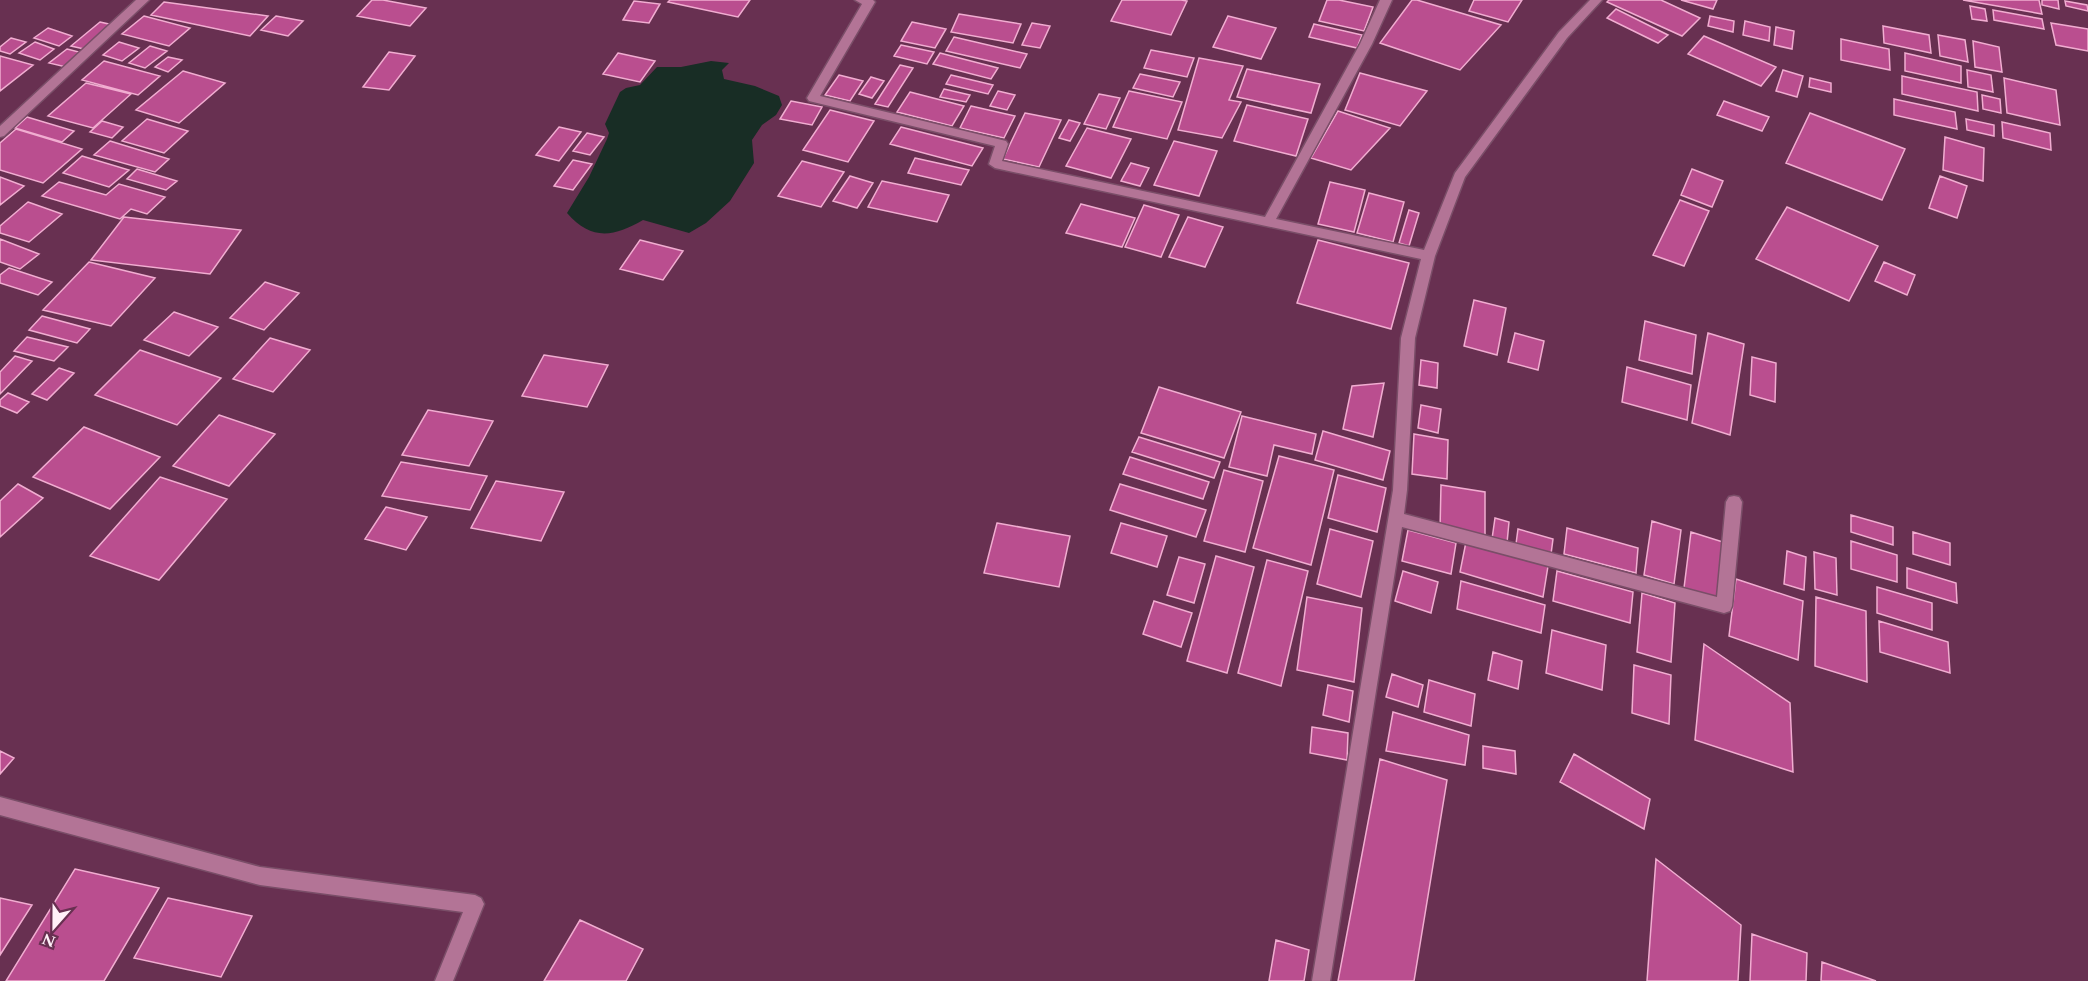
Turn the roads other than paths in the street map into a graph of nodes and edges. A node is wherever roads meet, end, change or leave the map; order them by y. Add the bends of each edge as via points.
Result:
1 (144, 0) edge
2 (861, 0) edge
3 (1386, 0) edge
4 (1596, 0) edge
5 (0, 133) edge
6 (1268, 222) junction
7 (1428, 256) junction
8 (1734, 502) dead end
9 (1396, 519) junction
10 (0, 806) edge
11 (444, 981) edge
12 (1321, 981) edge

1 - 5 street
2 - 6 street via 868,2 813,98 1002,144 994,164
3 - 6 street
4 - 7 street via 1563,35 1459,176
6 - 7 street
7 - 9 street via 1408,338
8 - 9 street via 1724,606
9 - 12 street
10 - 11 street via 260,876 475,904

